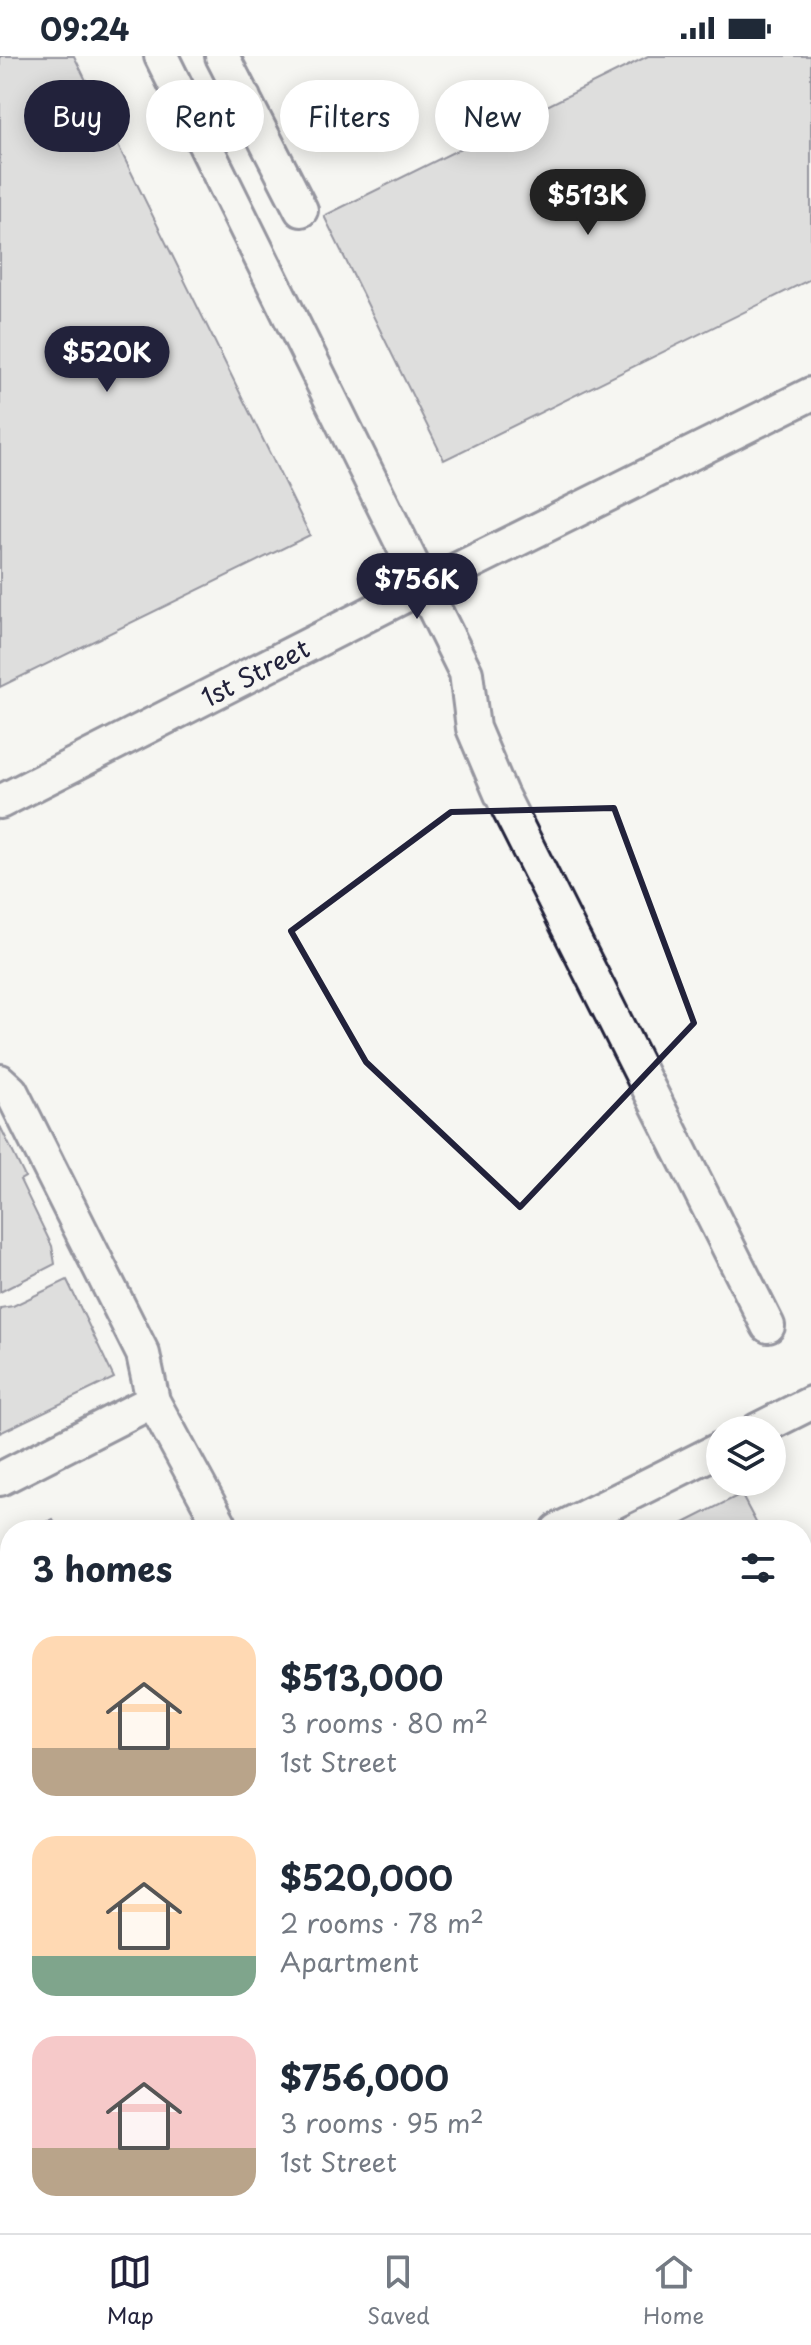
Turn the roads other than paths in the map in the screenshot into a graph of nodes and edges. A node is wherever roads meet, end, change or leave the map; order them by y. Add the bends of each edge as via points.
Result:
1 (161, 56) edge
2 (222, 56) edge
3 (173, 80) edge
4 (235, 80) edge
5 (264, 137) edge
6 (208, 152) edge
7 (301, 210) dead end
8 (811, 394) edge
9 (422, 587) junction
10 (0, 802) edge
11 (0, 1081) edge
12 (768, 1326) dead end
13 (153, 1401) junction
14 (811, 1403) edge
15 (785, 1416) edge
16 (706, 1456) edge
17 (0, 1479) edge
18 (218, 1520) edge
19 (578, 1520) edge

1 - 3 street
2 - 4 street
5 - 7 street
6 - 9 street
8 - 9 street, 1st Street
9 - 10 street, 1st Street
9 - 12 street via 466,673 473,728 501,794
11 - 13 street via 11,1091 143,1354
13 - 17 street
13 - 18 street
14 - 15 street
16 - 19 street

